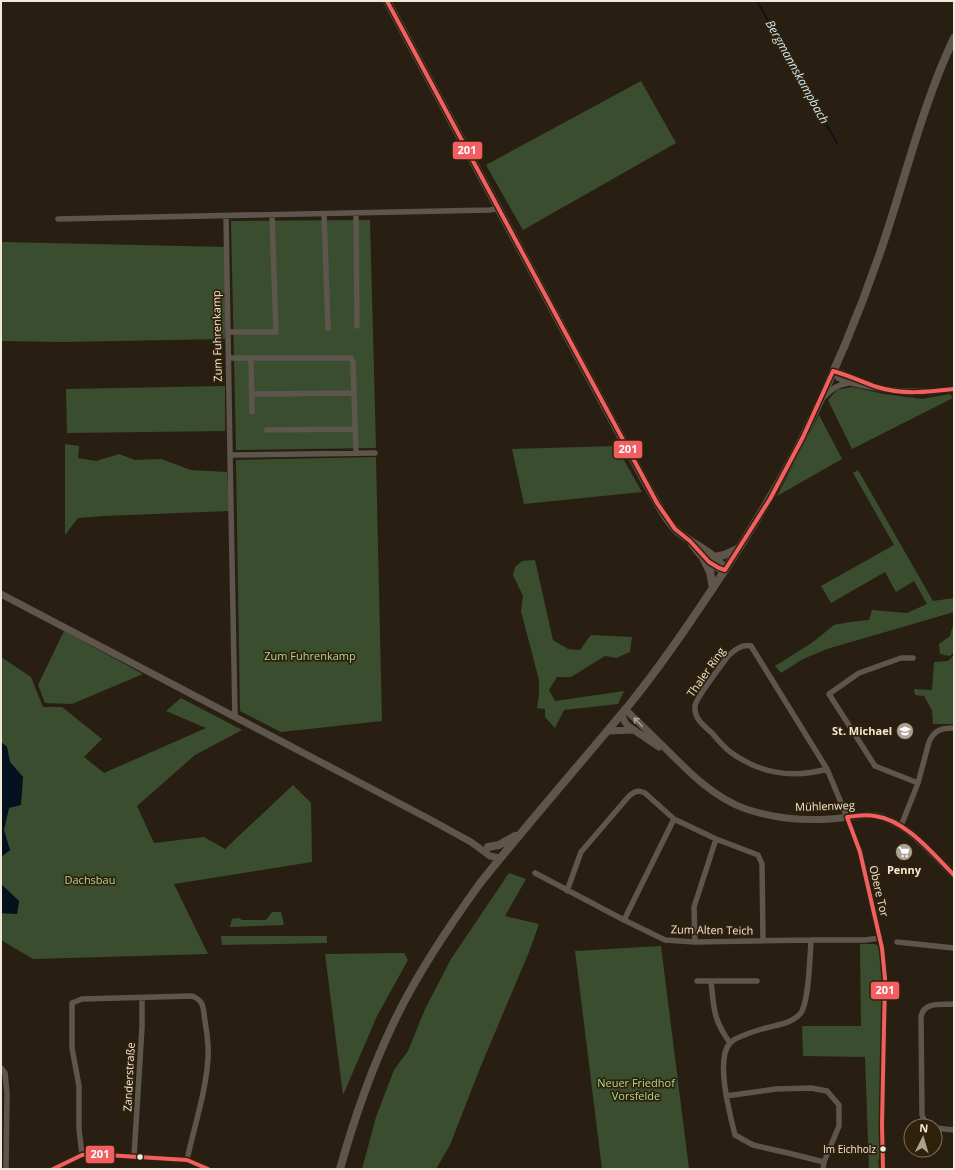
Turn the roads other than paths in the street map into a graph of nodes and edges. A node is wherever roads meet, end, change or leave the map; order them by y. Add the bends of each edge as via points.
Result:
1 (387, 1) edge
2 (954, 38) edge
3 (498, 207) junction
4 (356, 213) junction
5 (324, 214) junction
6 (272, 215) junction
7 (226, 216) junction
8 (58, 219) dead end
9 (357, 326) dead end
10 (328, 328) dead end
11 (228, 332) junction
12 (229, 358) junction
13 (251, 358) junction
14 (833, 371) junction
15 (851, 383) junction
16 (878, 387) junction
17 (954, 389) edge
18 (354, 393) junction
19 (252, 394) junction
20 (819, 402) junction
21 (252, 412) dead end
22 (355, 429) junction
23 (267, 430) dead end
24 (356, 453) junction
25 (375, 453) dead end
26 (230, 455) junction
27 (690, 542) junction
28 (739, 548) junction
29 (714, 557) junction
30 (704, 559) junction
31 (725, 570) junction
32 (713, 588) junction
33 (1, 594) edge
34 (751, 646) joint
35 (913, 658) dead end
36 (623, 711) junction
37 (235, 717) junction
38 (954, 728) edge
39 (633, 730) junction
40 (607, 731) junction
41 (671, 755) junction
42 (827, 769) junction
43 (918, 783) junction
44 (847, 817) junction
45 (674, 819) junction
46 (901, 826) junction
47 (522, 831) junction
48 (716, 839) junction
49 (471, 842) junction
50 (488, 847) junction
51 (500, 858) junction
52 (535, 873) dead end
53 (954, 875) edge
54 (567, 891) junction
55 (624, 920) junction
56 (880, 938) junction
57 (763, 940) junction
58 (811, 940) junction
59 (695, 942) junction
60 (896, 942) dead end
61 (954, 948) edge
62 (697, 981) dead end
63 (711, 981) junction
64 (756, 981) dead end
65 (142, 998) junction
66 (954, 1004) edge
67 (730, 1043) junction
68 (1, 1068) edge
69 (726, 1096) junction
70 (923, 1118) edge
71 (943, 1129) edge
72 (954, 1130) edge
73 (82, 1155) junction
74 (134, 1157) junction
75 (187, 1160) junction
76 (824, 1162) junction
77 (6, 1169) edge
78 (53, 1169) edge
79 (208, 1169) edge
80 (340, 1169) edge
81 (823, 1169) edge
82 (883, 1169) edge

1 - 3 main road
2 - 14 main road via 922,122 881,249
3 - 4 street via 490,210
3 - 27 main road via 648,487 672,525
4 - 5 street
4 - 9 street
5 - 6 street
5 - 10 street
6 - 7 street
6 - 11 street via 276,332
7 - 8 street
7 - 11 street, Zum Fuhrenkamp
11 - 12 street, Zum Fuhrenkamp
12 - 13 street
12 - 26 street, Zum Fuhrenkamp
13 - 18 street via 351,358
13 - 19 street
14 - 15 street via 838,378
14 - 16 street
14 - 20 main road
15 - 16 street
15 - 20 street via 834,387
16 - 17 street via 919,392
18 - 19 street
18 - 22 street
19 - 21 street
20 - 28 main road via 770,499
22 - 23 street
22 - 24 street
24 - 25 street
24 - 26 street
26 - 37 street, Zum Fuhrenkamp
27 - 29 main road
27 - 30 main road
28 - 29 main road
28 - 31 main road
29 - 31 main road
30 - 31 main road via 718,569
30 - 32 main road
31 - 32 main road
32 - 36 main road via 678,641
33 - 37 street
34 - 42 street, Obere Tor
34 - 42 street, Thaler Ring via 744,645 728,656 695,703 698,720 729,750 748,763 784,774 803,774
35 - 43 street via 901,658 860,673 829,694 875,766
36 - 39 street, Mühlenweg via 625,722
36 - 40 main road
41 -> 36 street, Mühlenweg
37 - 49 street
38 - 43 street via 940,729 931,736
39 - 40 street
39 - 41 street, Mühlenweg
40 - 47 main road
41 - 44 street, Mühlenweg via 714,791 747,809 765,815 789,818 818,820
42 - 44 street, Obere Tor
43 - 46 street
44 - 46 street, Mühlenweg via 878,816
44 - 56 street, Obere Tor via 860,852
45 - 48 street
45 - 54 street via 645,793 634,792 581,852
45 - 55 street
46 - 53 street, Mühlenweg
47 - 50 main road via 503,844
47 - 51 main road
48 - 57 street via 753,852 761,859
48 - 59 street via 694,907
49 - 50 street
49 - 51 street via 490,856
50 - 51 street
51 - 80 main road via 461,909 437,946 394,1023 359,1106
52 - 54 street, Zum Alten Teich
54 - 55 street, Zum Alten Teich
55 - 59 street, Zum Alten Teich via 665,940
56 - 58 street, Zum Alten Teich
56 - 82 street, Obere Tor via 885,979
57 - 58 street, Zum Alten Teich
57 - 59 street, Zum Alten Teich
58 - 67 street via 806,1002 800,1014 789,1022 753,1031
60 - 61 street
62 - 63 street
63 - 64 street
63 - 67 street via 714,1015
65 - 73 street via 82,999 72,1003 72,1048 79,1086
65 - 74 street, Zanderstraße
65 - 75 street via 192,996 201,1001 203,1007 208,1058
66 - 70 street via 932,1005 923,1011
67 - 69 street via 723,1058
68 - 77 street via 5,1073 7,1093
69 - 76 street via 735,1135 753,1145
69 - 76 street via 790,1088 827,1091 839,1105 840,1126
71 - 72 street
73 - 74 street
73 - 78 street
74 - 75 street
75 - 79 street
76 - 81 street

